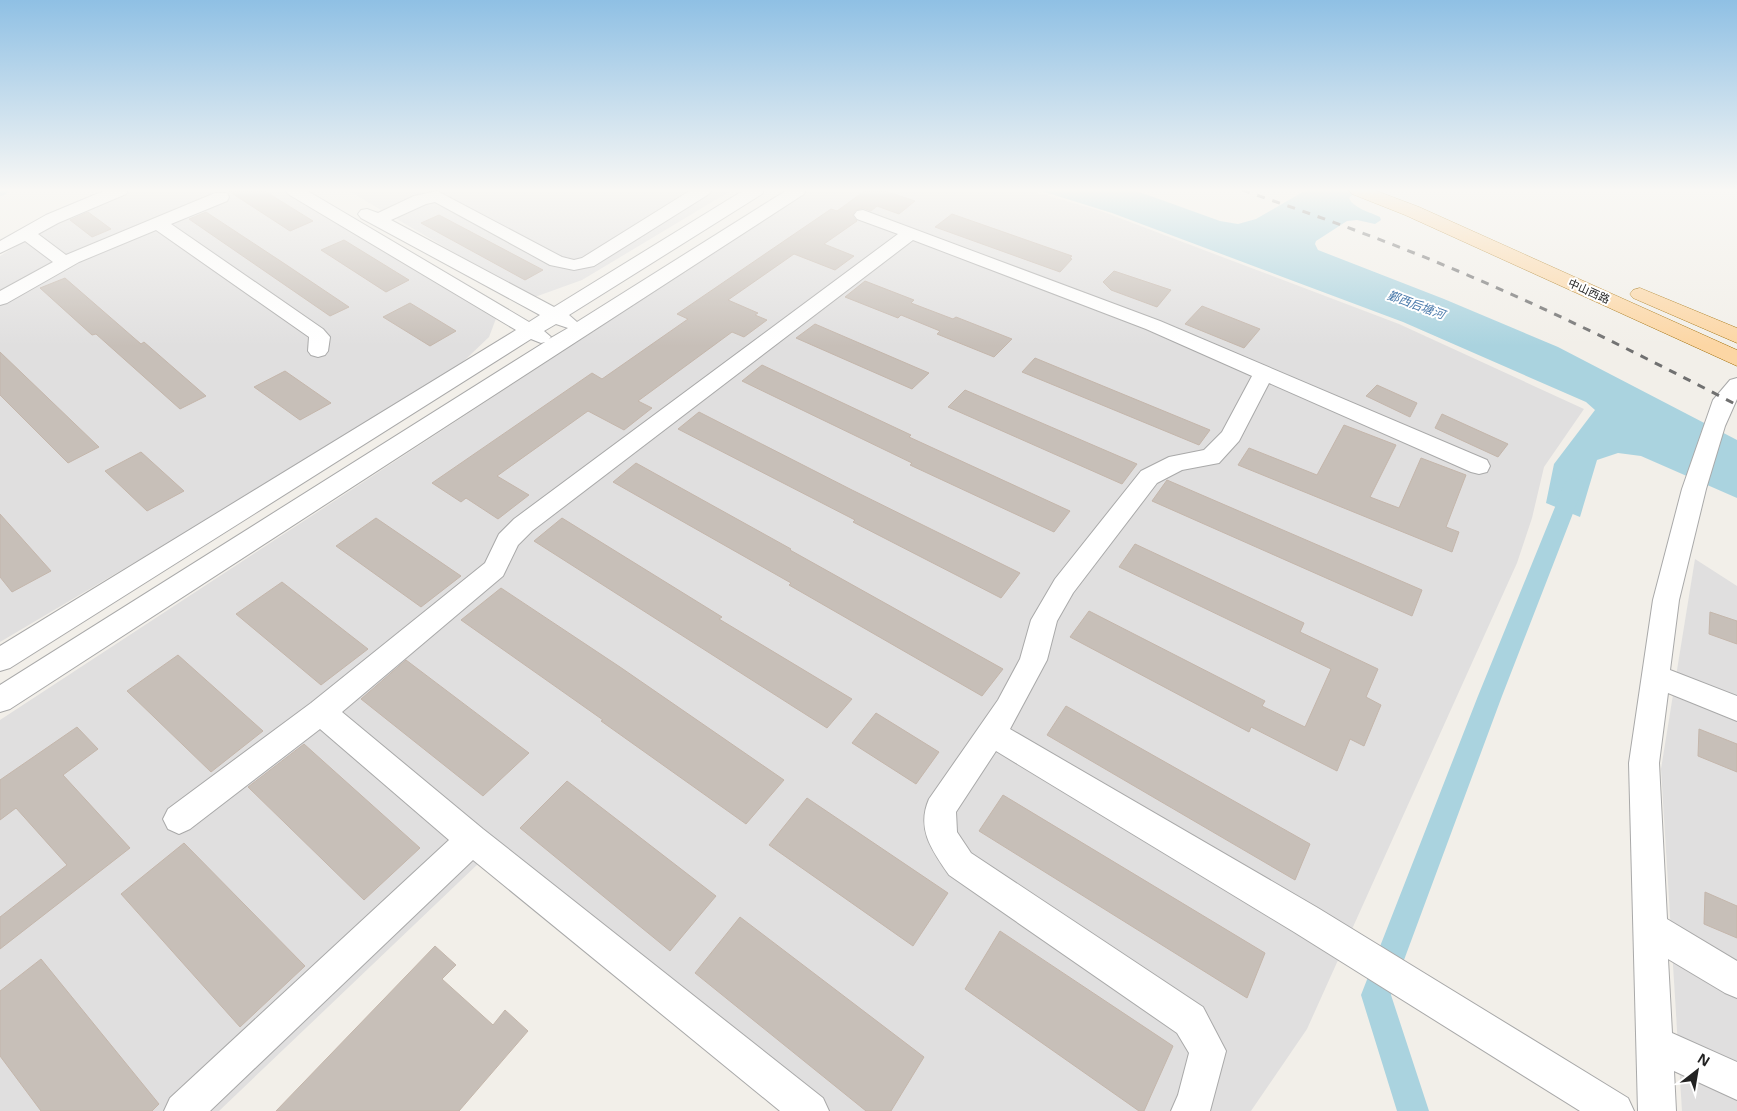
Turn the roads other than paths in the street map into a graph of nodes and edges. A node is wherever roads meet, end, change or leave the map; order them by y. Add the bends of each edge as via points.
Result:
1 (38, 242) edge
2 (113, 242) edge
3 (183, 242) edge
4 (380, 242) edge
5 (418, 242) edge
6 (521, 242) edge
7 (620, 242) edge
8 (673, 242) edge
9 (717, 242) edge
10 (899, 242) edge
11 (934, 242) edge
12 (1478, 242) edge
13 (1522, 242) edge
14 (64, 262) junction
15 (0, 299) edge
16 (554, 316) junction
17 (336, 324) dead end
18 (581, 329) junction
19 (529, 331) junction
20 (1737, 336) edge
21 (556, 344) junction
22 (1737, 358) edge
23 (1264, 372) junction
24 (1737, 385) edge
25 (1479, 466) dead end
26 (0, 660) edge
27 (1656, 676) junction
28 (0, 700) edge
29 (1737, 709) edge
30 (321, 712) junction
31 (991, 733) junction
32 (179, 819) dead end
33 (472, 840) junction
34 (1650, 928) junction
35 (1737, 982) edge
36 (1654, 1044) junction
37 (1737, 1081) edge
38 (183, 1111) edge
39 (810, 1111) edge
40 (1190, 1111) edge
41 (1616, 1111) edge
42 (1657, 1111) edge

1 - 14 street
2 - 14 street
3 - 17 street via 317,342
4 - 19 street
5 - 16 street
6 - 7 street via 556,261 574,265 588,262
8 - 16 street
9 - 18 street
10 - 30 street via 523,525 508,540 494,570
11 - 23 street via 1153,325
12 - 22 main road, 中山西路
13 - 20 main road, 中山西路
14 - 15 street
16 - 18 street
16 - 19 street
18 - 21 street
19 - 21 street
19 - 26 street
21 - 28 street
23 - 25 street
23 - 31 street via 1231,436 1211,457 1177,463 1149,477 1064,586 1044,620 1033,660 1008,709
24 - 27 street via 1724,400 1694,489 1666,600
27 - 29 street
27 - 34 street via 1644,763
30 - 32 street
30 - 33 street
31 - 40 street via 940,809 940,836 960,864 1190,1020 1208,1051 1196,1103
31 - 41 street via 1306,920
33 - 38 street
33 - 39 street
34 - 35 street
34 - 36 street
36 - 37 street
36 - 42 street

